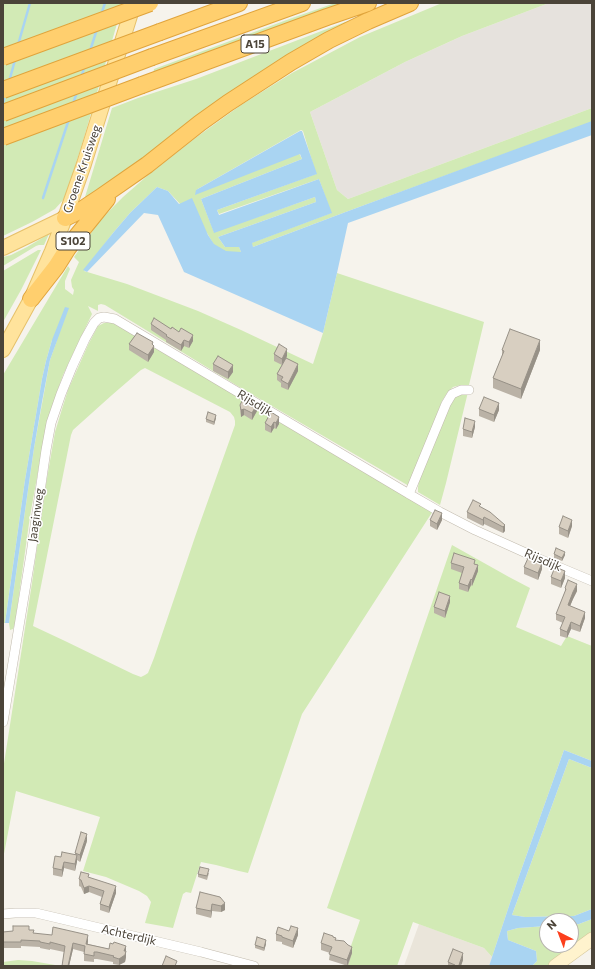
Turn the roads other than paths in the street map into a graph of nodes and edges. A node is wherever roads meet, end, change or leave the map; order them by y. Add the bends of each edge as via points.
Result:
1 (134, 3) edge
2 (150, 3) edge
3 (239, 3) edge
4 (302, 3) edge
5 (368, 3) edge
6 (410, 3) edge
7 (3, 57) edge
8 (3, 90) edge
9 (3, 113) edge
10 (3, 137) edge
11 (119, 184) junction
12 (65, 218) junction
13 (3, 248) edge
14 (31, 299) junction
15 (100, 318) joint
16 (3, 350) edge
17 (469, 390) dead end
18 (410, 494) junction
19 (592, 581) edge
20 (3, 722) edge
21 (3, 914) edge
22 (592, 939) edge
23 (254, 966) edge
24 (555, 966) edge

1 - 12 main road, Groene Kruisweg / S102
2 - 7 highway, bridge
3 - 8 highway, bridge
4 - 9 highway, A15, bridge
5 - 10 highway, A15, bridge
6 - 11 highway via 329,40 284,66 217,111
11 - 12 highway
11 - 14 highway, S102
12 - 13 main road, S102
12 - 14 main road, Groene Kruisweg / S102
14 - 16 main road, Groene Kruisweg / S102
15 - 18 street, Rijsdijk via 115,319
15 - 20 street, Jaaginweg via 94,323 72,367 51,423
17 - 18 street via 452,394 446,404
18 - 19 street, Rijsdijk via 475,530
21 - 23 street, Achterdijk via 36,913
22 - 24 main road

